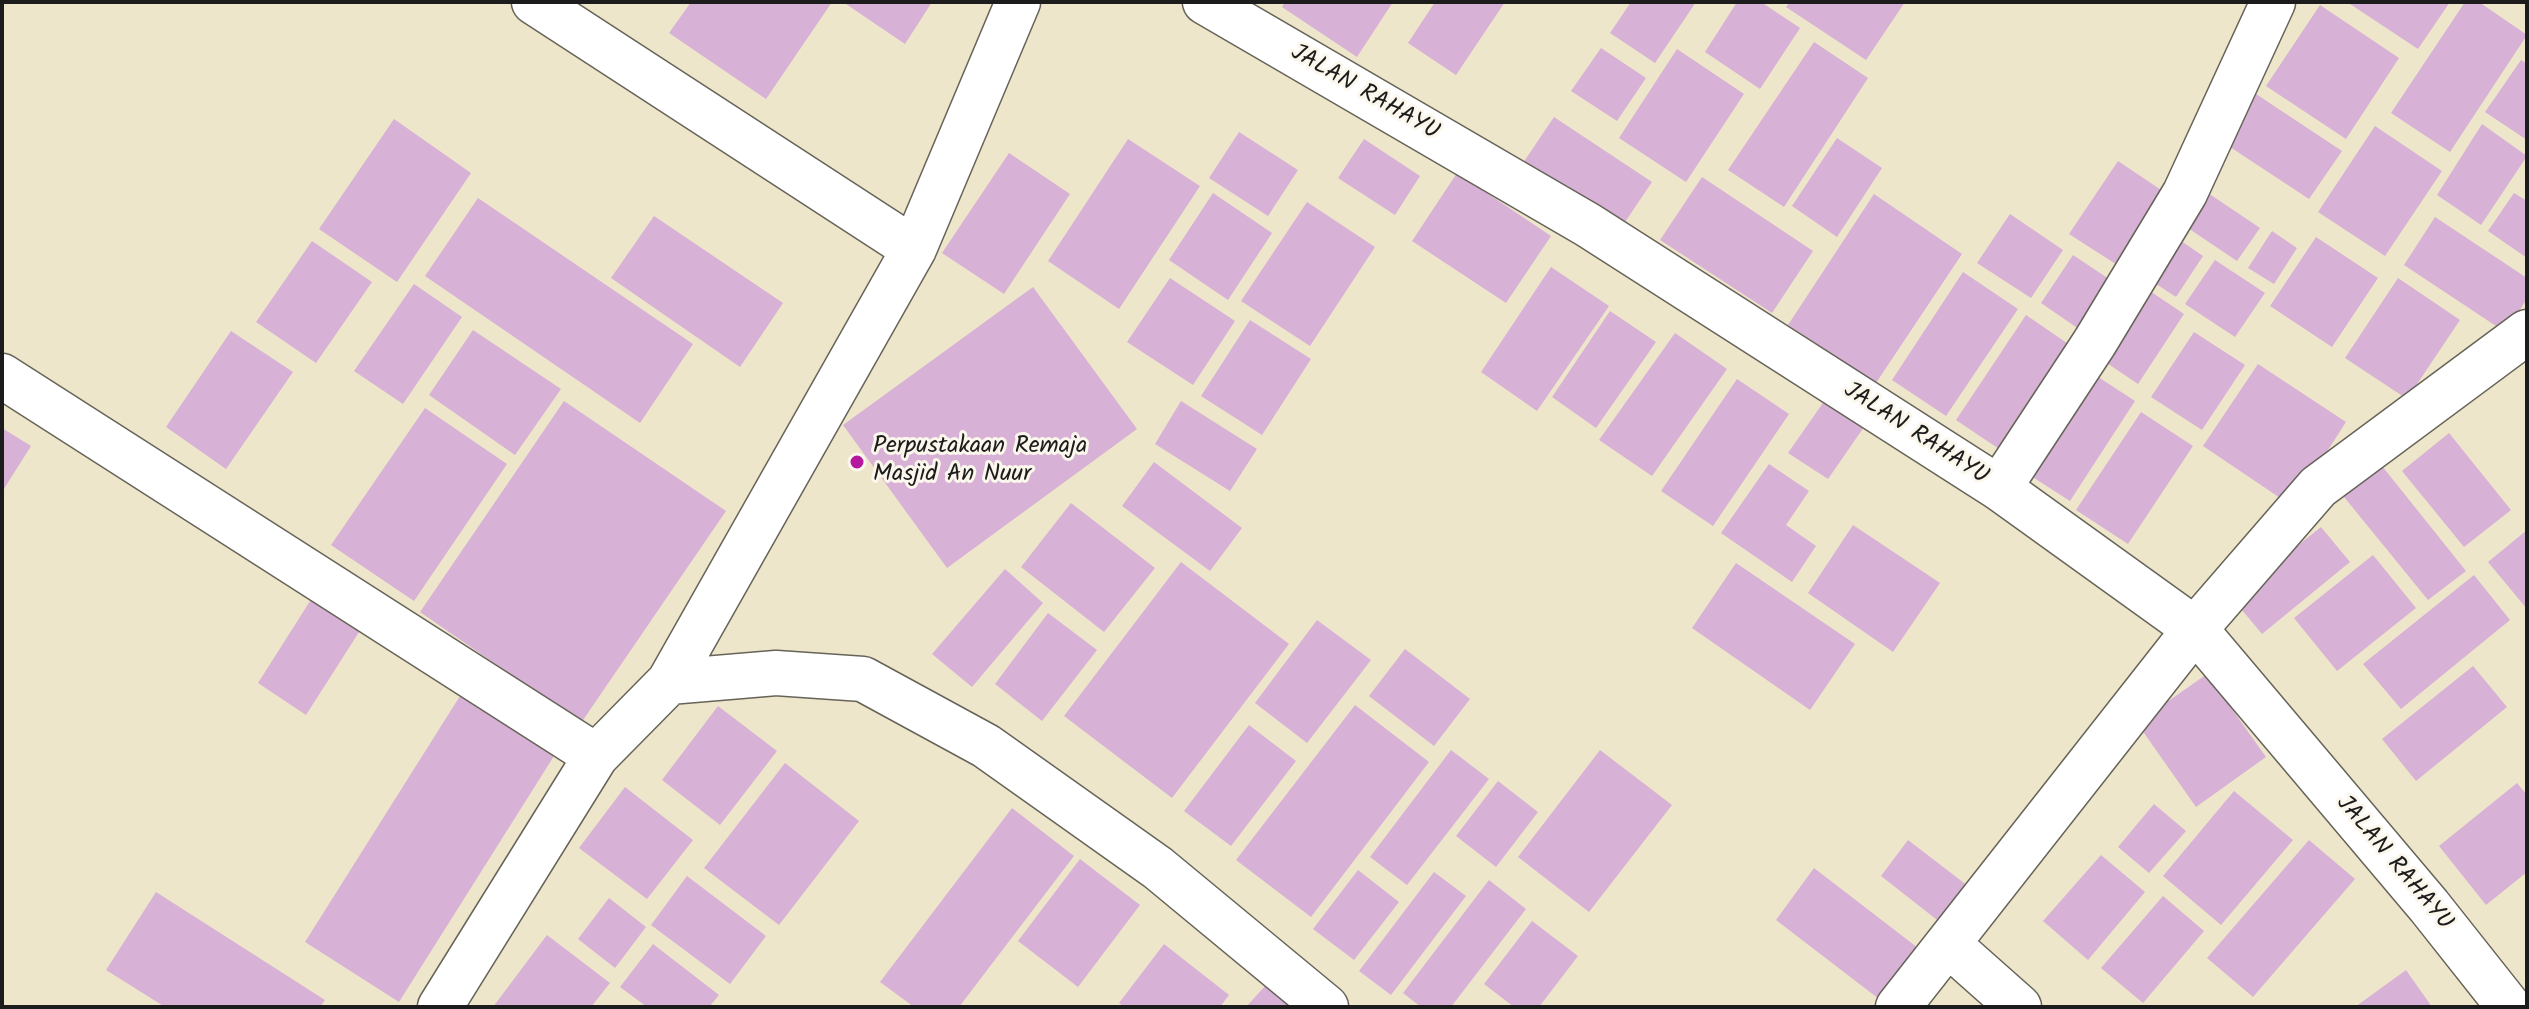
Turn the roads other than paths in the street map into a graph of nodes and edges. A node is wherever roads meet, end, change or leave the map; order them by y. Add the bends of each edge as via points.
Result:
1 (534, 2) edge
2 (1018, 2) edge
3 (1205, 2) edge
4 (2273, 2) edge
5 (914, 249) junction
6 (2527, 332) edge
7 (2, 376) edge
8 (1999, 488) junction
9 (2195, 629) junction
10 (669, 682) junction
11 (596, 756) junction
12 (1948, 944) junction
13 (440, 1007) edge
14 (1326, 1007) edge
15 (1898, 1007) edge
16 (2019, 1007) edge
17 (2509, 1007) edge

1 - 5 street
2 - 5 street
3 - 8 street, JALAN RAHAYU via 1588,225
4 - 8 street via 2185,193
5 - 10 street
6 - 9 street via 2318,487
7 - 11 street
8 - 9 street, JALAN RAHAYU
9 - 12 street
9 - 17 street, JALAN RAHAYU
10 - 11 street
10 - 14 street via 776,673 863,679 986,746 1146,859
11 - 13 street
12 - 15 street
12 - 16 street

